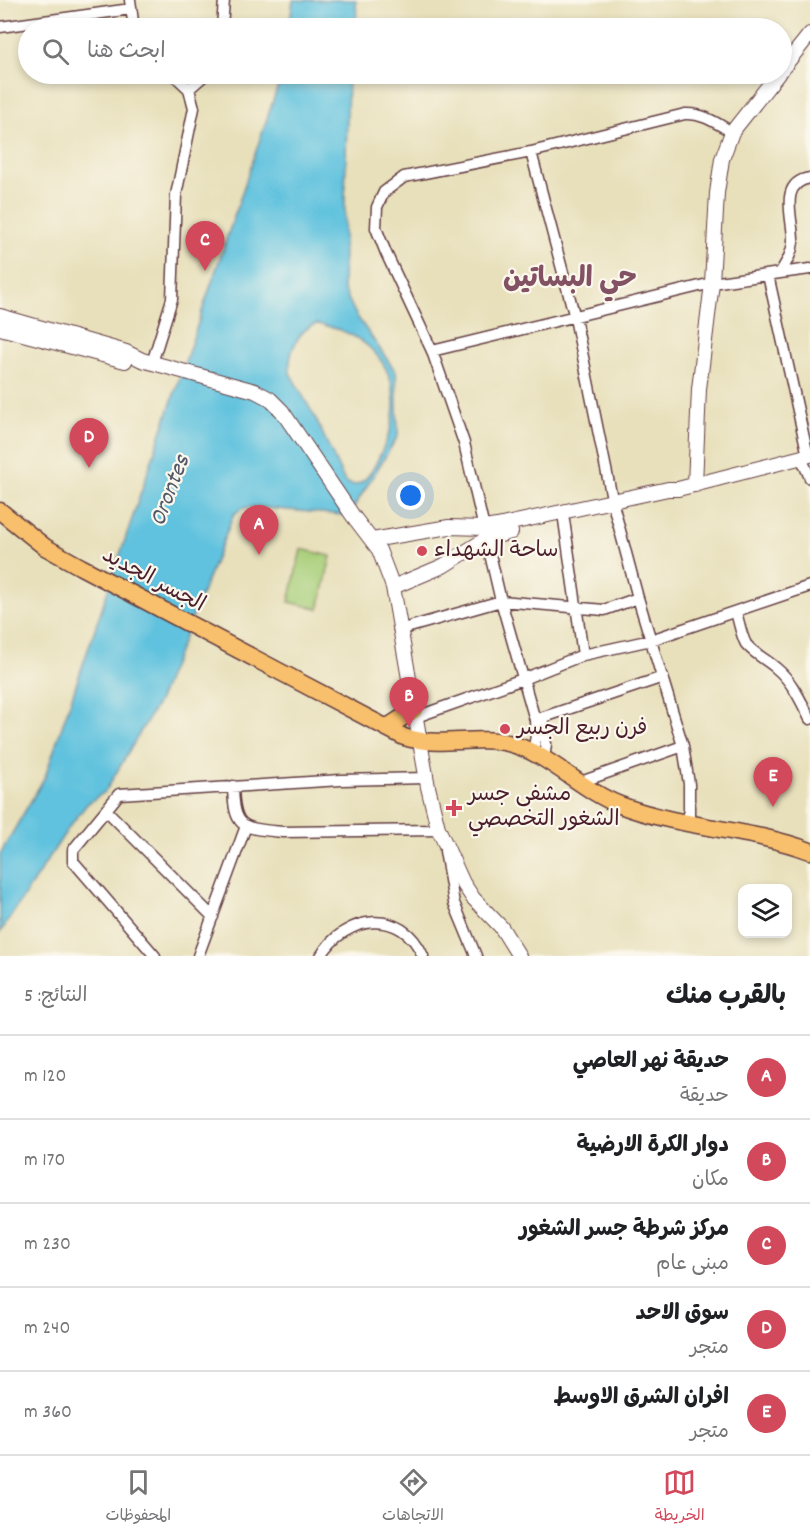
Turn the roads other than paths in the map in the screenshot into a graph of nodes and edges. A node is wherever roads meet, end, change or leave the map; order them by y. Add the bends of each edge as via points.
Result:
1 (224, 0) edge
2 (131, 5) edge
3 (54, 18) edge
4 (223, 18) edge
5 (18, 24) edge
6 (0, 27) edge
7 (810, 34) edge
8 (792, 56) edge
9 (184, 84) edge
10 (195, 84) edge
11 (770, 84) edge
12 (189, 89) junction
13 (732, 132) junction
14 (531, 152) junction
15 (810, 178) edge
16 (810, 269) edge
17 (780, 273) junction
18 (768, 275) junction
19 (712, 283) junction
20 (0, 316) edge
21 (574, 318) junction
22 (0, 328) edge
23 (432, 351) junction
24 (147, 362) junction
25 (806, 456) edge
26 (810, 478) edge
27 (695, 485) junction
28 (613, 504) junction
29 (0, 511) edge
30 (564, 520) junction
31 (485, 534) junction
32 (372, 540) junction
33 (810, 586) edge
34 (393, 587) junction
35 (638, 598) junction
36 (501, 601) junction
37 (577, 609) junction
38 (736, 612) junction
39 (399, 630) junction
40 (651, 639) junction
41 (583, 655) junction
42 (663, 677) junction
43 (523, 679) junction
44 (415, 714) junction
45 (538, 719) junction
46 (810, 719) edge
47 (386, 728) junction
48 (420, 741) junction
49 (683, 746) junction
50 (538, 756) junction
51 (426, 778) junction
52 (578, 784) junction
53 (233, 786) junction
54 (106, 811) junction
55 (689, 822) junction
56 (246, 826) junction
57 (441, 834) junction
58 (810, 851) edge
59 (213, 917) junction
60 (155, 956) edge
61 (198, 956) edge
62 (321, 956) edge
63 (423, 956) edge
64 (476, 956) edge
65 (519, 956) edge

1 - 4 street
2 - 3 street
5 - 6 street
7 - 8 street
9 - 12 street
10 - 12 street
11 - 13 street
12 - 24 street via 194,108 176,195 172,299
13 - 14 street via 706,117 685,114
13 - 19 street via 722,159 717,193
14 - 21 street
14 - 23 street via 404,177 384,192 377,207 376,228
15 - 17 street via 794,184 790,193 792,252
16 - 17 street
17 - 18 street
18 - 19 street
18 - 25 street
19 - 21 street
19 - 27 street via 699,389
20 - 24 street via 126,352
21 - 23 street
21 - 28 street
22 - 24 street via 121,360
23 - 31 street via 464,443
24 - 32 street via 255,391 270,399
25 - 26 street
25 - 27 street
27 - 28 street
28 - 30 street
28 - 31 street
28 - 35 street
29 - 47 main road, الجسر الجديد via 45,547
30 - 31 street
30 - 37 street
31 - 32 street via 449,527
31 - 34 street via 448,563
31 - 36 street
32 - 34 street
33 - 38 street
34 - 39 street
35 - 37 street via 604,610
35 - 40 street
36 - 37 street
36 - 39 street
36 - 43 street
37 - 41 street
38 - 40 street
38 - 46 street via 745,642 787,679
39 - 44 street
40 - 41 street
40 - 42 street
41 - 43 street
42 - 45 street
42 - 49 street
43 - 44 street
43 - 45 street
44 - 47 main road
44 - 48 street
45 - 50 street via 546,744
47 - 48 main road, الجسر الجديد
48 - 50 main road via 509,743
48 - 51 street
49 - 52 street
49 - 55 street
50 - 52 main road
51 - 53 street
51 - 57 street
52 - 55 main road via 620,805
53 - 54 street via 119,794
53 - 56 street via 237,819
54 - 59 street
54 - 60 street via 72,850 73,861
55 - 58 main road via 769,838
56 - 57 street via 282,832
56 - 59 street
57 - 64 street via 454,903
57 - 65 street via 463,883 501,927
59 - 61 street
62 - 63 street via 329,942 345,929 367,923 400,928

